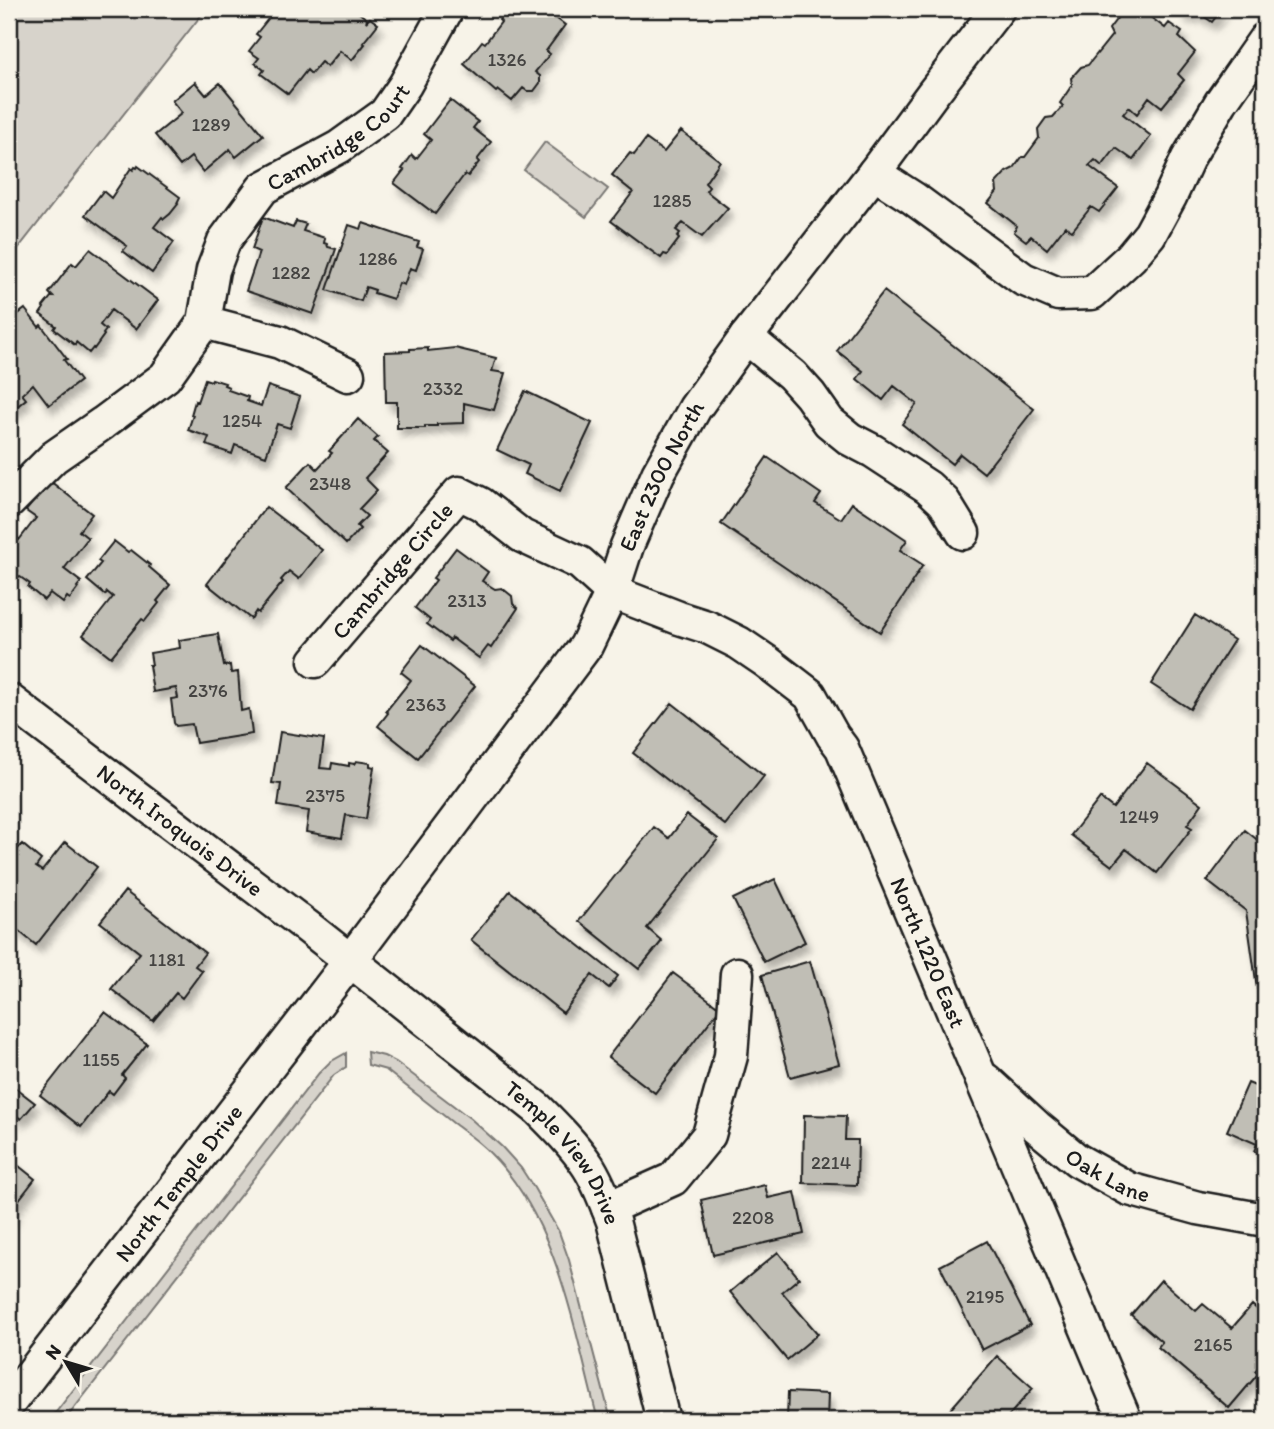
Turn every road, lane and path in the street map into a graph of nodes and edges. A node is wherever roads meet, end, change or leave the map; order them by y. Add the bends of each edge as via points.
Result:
1 (447, 9) edge
2 (998, 9) edge
3 (1265, 38) edge
4 (874, 173) junction
5 (204, 322) junction
6 (746, 337) junction
7 (348, 375) dead end
8 (9, 502) edge
9 (963, 533) dead end
10 (612, 592) junction
11 (315, 661) dead end
12 (9, 700) edge
13 (350, 961) junction
14 (737, 974) dead end
15 (980, 1074) junction
16 (608, 1208) junction
17 (1265, 1220) edge
18 (9, 1404) edge
19 (663, 1420) edge
20 (1125, 1420) edge

1 - 5 street, Cambridge Court via 385,114 339,148 263,188 224,241
2 - 4 street, East 2300 North
3 - 4 street via 1188,158 1150,234 1091,293 1058,294 1023,279
4 - 6 street, East 2300 North
5 - 7 street via 280,342
5 - 8 street, Cambridge Court via 165,377 54,457
6 - 9 street via 792,375 829,422 928,487 944,502
6 - 10 street, East 2300 North via 695,408 658,474
10 - 11 street, Cambridge Circle via 580,563 522,536 459,493
10 - 13 street, East 2300 North via 586,646
10 - 15 street, North 1220 East via 739,643 810,695 842,748
12 - 13 street, North Iroquois Drive
13 - 16 street, Temple View Drive via 538,1110 589,1168
13 - 18 street, North Temple Drive
14 - 16 street via 731,1056 709,1135 673,1179
15 - 17 street, Oak Lane via 1077,1160 1129,1189
15 - 20 street, North 1220 East
16 - 19 street, Temple View Drive

